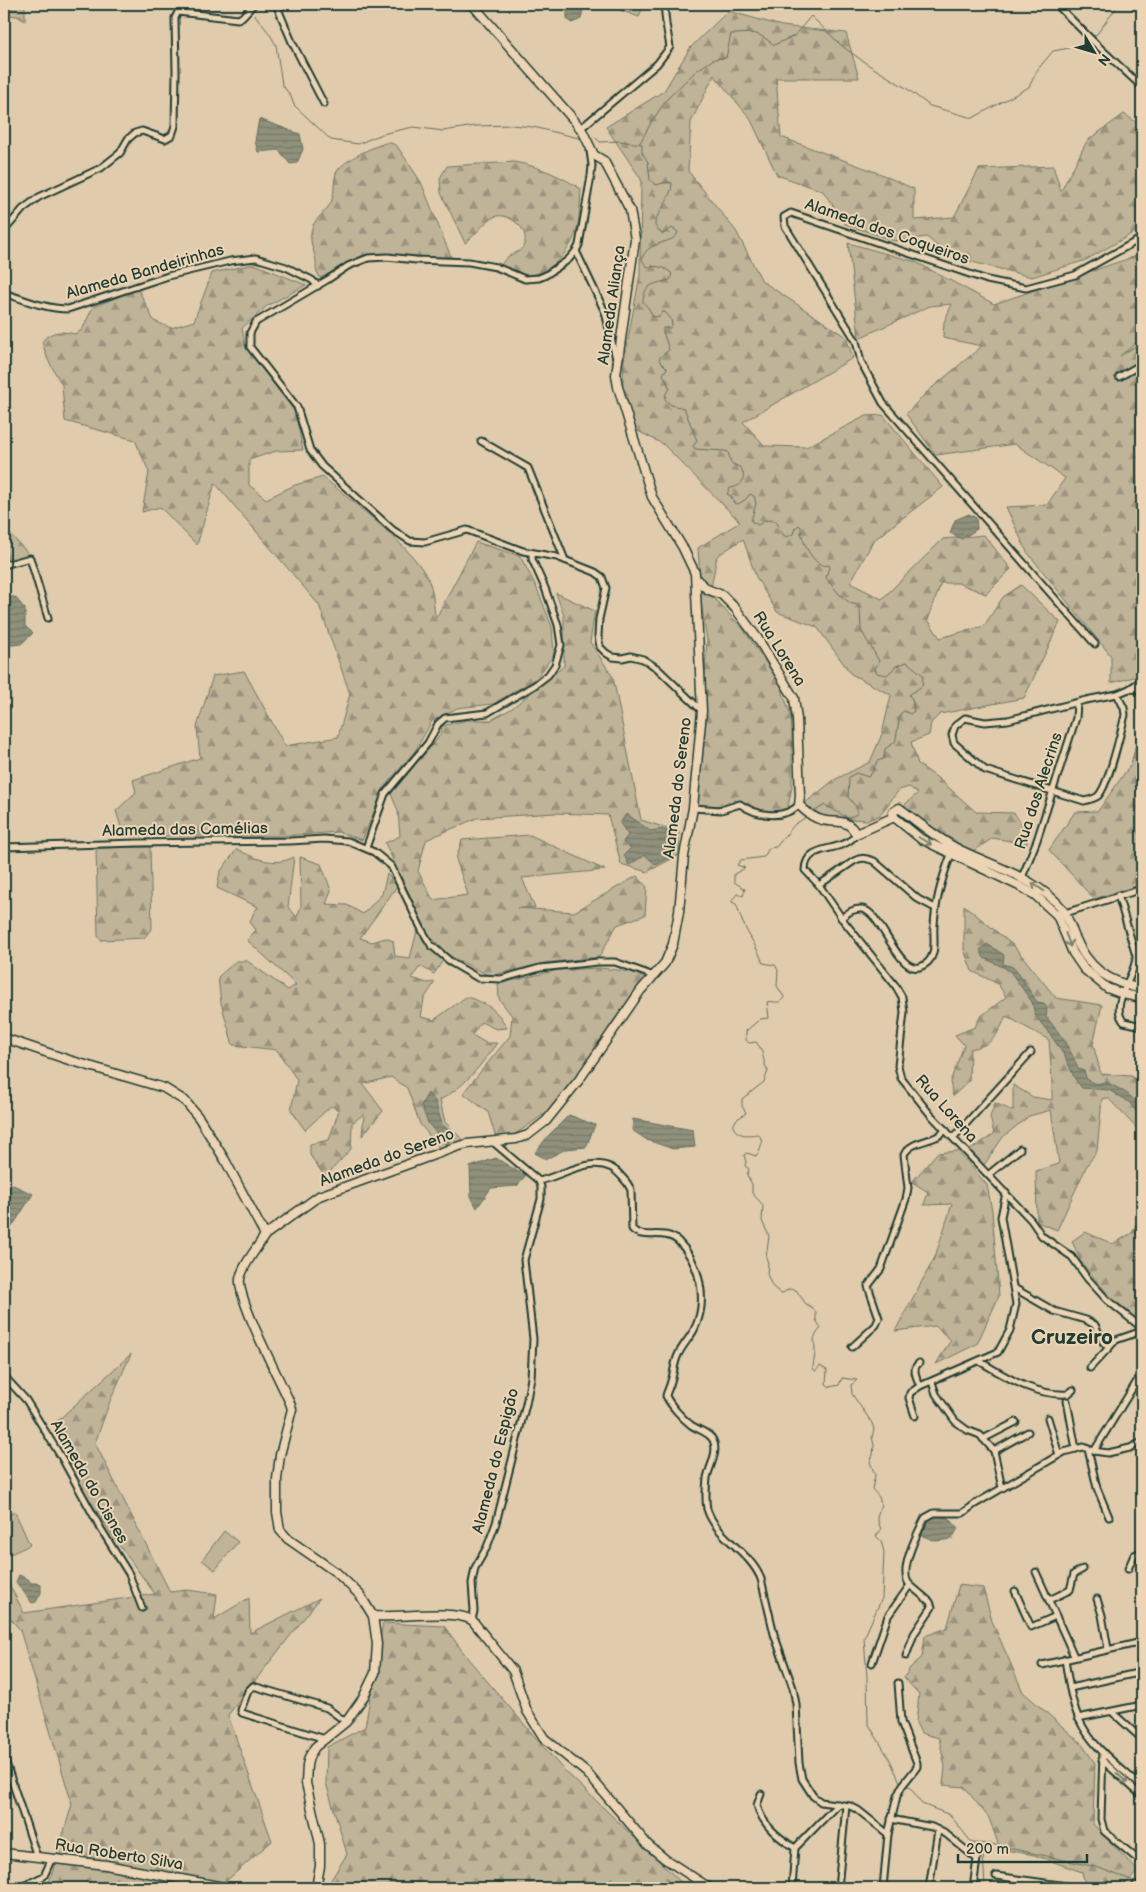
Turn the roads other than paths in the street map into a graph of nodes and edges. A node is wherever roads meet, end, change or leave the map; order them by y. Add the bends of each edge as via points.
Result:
1 (254, 4) edge
2 (276, 4) edge
3 (472, 4) edge
4 (664, 4) edge
5 (1056, 4) edge
6 (1142, 87) edge
7 (324, 104) dead end
8 (581, 130) junction
9 (588, 143) junction
10 (4, 231) edge
11 (1142, 238) edge
12 (576, 251) junction
13 (318, 286) junction
14 (4, 293) edge
15 (1142, 364) edge
16 (617, 366) junction
17 (1119, 377) dead end
18 (481, 441) dead end
19 (532, 553) junction
20 (565, 560) junction
21 (4, 565) edge
22 (696, 579) junction
23 (48, 618) dead end
24 (1095, 644) dead end
25 (1142, 680) edge
26 (1129, 689) junction
27 (1142, 690) edge
28 (1117, 694) junction
29 (1077, 703) junction
30 (702, 711) junction
31 (1052, 792) junction
32 (799, 805) junction
33 (693, 808) junction
34 (856, 834) junction
35 (4, 847) edge
36 (366, 848) junction
37 (952, 850) junction
38 (1021, 882) junction
39 (819, 885) junction
40 (1142, 889) edge
41 (1118, 895) junction
42 (936, 908) junction
43 (1061, 914) junction
44 (841, 918) junction
45 (654, 976) junction
46 (1125, 985) junction
47 (1142, 989) edge
48 (1123, 994) junction
49 (1142, 998) edge
50 (1142, 1026) edge
51 (4, 1038) edge
52 (1031, 1052) dead end
53 (946, 1130) junction
54 (953, 1138) junction
55 (493, 1142) junction
56 (1020, 1149) dead end
57 (988, 1175) junction
58 (539, 1181) junction
59 (1006, 1193) junction
60 (265, 1236) junction
61 (1014, 1288) junction
62 (1142, 1330) edge
63 (852, 1347) dead end
64 (1109, 1348) junction
65 (979, 1361) junction
66 (919, 1363) dead end
67 (1090, 1368) dead end
68 (1142, 1373) edge
69 (4, 1376) edge
70 (932, 1382) junction
71 (920, 1386) junction
72 (1073, 1390) dead end
73 (1067, 1401) dead end
74 (915, 1416) dead end
75 (1048, 1418) dead end
76 (1016, 1422) dead end
77 (1028, 1432) dead end
78 (983, 1439) junction
79 (1142, 1442) edge
80 (1076, 1449) junction
81 (1088, 1449) junction
82 (1094, 1451) junction
83 (994, 1452) junction
84 (1059, 1455) junction
85 (1002, 1488) junction
86 (1109, 1516) dead end
87 (1142, 1552) edge
88 (1083, 1569) dead end
89 (1128, 1569) dead end
90 (1036, 1572) dead end
91 (910, 1585) junction
92 (1015, 1591) dead end
93 (1049, 1600) junction
94 (1097, 1600) dead end
95 (142, 1608) dead end
96 (373, 1616) junction
97 (1056, 1616) junction
98 (472, 1620) junction
99 (1142, 1642) edge
100 (1108, 1649) junction
101 (906, 1656) dead end
102 (1074, 1656) junction
103 (1065, 1659) junction
104 (872, 1663) dead end
105 (1042, 1665) dead end
106 (1142, 1672) edge
107 (898, 1683) dead end
108 (1070, 1688) junction
109 (1142, 1705) edge
110 (1112, 1712) junction
111 (1078, 1718) junction
112 (346, 1722) junction
113 (1142, 1738) edge
114 (325, 1739) junction
115 (1103, 1752) junction
116 (4, 1757) edge
117 (1102, 1760) junction
118 (1142, 1787) edge
119 (761, 1794) dead end
120 (1142, 1796) edge
121 (838, 1804) junction
122 (846, 1806) junction
123 (891, 1819) junction
124 (938, 1830) junction
125 (888, 1834) junction
126 (795, 1848) junction
127 (4, 1853) edge
128 (37, 1856) junction
129 (52, 1858) junction
130 (1142, 1863) edge
131 (996, 1876) dead end
132 (19, 1888) edge
133 (229, 1888) edge
134 (316, 1888) edge
135 (710, 1888) edge
136 (792, 1888) edge
137 (838, 1888) edge
138 (883, 1888) edge
139 (928, 1888) edge
140 (973, 1888) edge
141 (1067, 1888) edge

1 - 10 street via 238,19 178,12 175,18 174,133 165,139 142,131 135,133 120,153 101,168 39,197 22,210
2 - 7 street
3 - 8 street, Alameda Aliança
4 - 8 street via 670,47 664,57
5 - 6 street
8 - 9 street, Alameda Aliança
9 - 12 street via 591,176 582,235
9 - 16 street, Alameda Aliança via 594,155 604,161 630,210 635,239
11 - 24 street, Alameda dos Coqueiros via 1075,275 1026,288 987,280 790,213 784,217 785,226 856,341 861,362 883,404
12 - 13 street, Alameda do Sereno via 561,266 534,279 478,263 381,257 348,266
12 - 16 street via 605,312
13 - 14 street, Alameda Bandeirinhas via 286,267 256,258 230,260 168,276 68,308 56,309
13 - 19 street, Alameda do Sereno via 256,322 250,333 250,347 298,407 310,450 322,466 393,530 410,541 424,542 468,530
15 - 17 street
16 - 22 street, Alameda Aliança via 622,404 652,497 686,554
18 - 20 street via 528,468
19 - 20 street, Alameda do Sereno
19 - 36 street via 558,625 560,646 555,665 535,685 487,713 445,718 438,724 428,743 386,794
20 - 30 street, Alameda do Sereno via 602,578 606,588 599,618 600,647 613,657 643,659 657,668
21 - 23 street via 30,558
22 - 30 street, Alameda Aliança
22 - 32 street, Rua Lorena via 722,595 735,608 758,638 794,698
25 - 26 street
26 - 27 street
26 - 28 street
28 - 29 street
28 - 31 street via 1125,714 1100,794 1084,801
29 - 31 street, Rua dos Alecrins via 1076,718
29 - 31 street via 1008,720 985,722 965,718 955,726 952,735 954,743 985,770
30 - 33 street, Alameda do Sereno
31 - 38 street, Rua dos Alecrins
32 - 33 street via 793,810 768,814 756,813 740,804 721,810
32 - 34 street via 822,820 847,824
33 - 45 street, Alameda do Sereno via 673,944
34 - 37 street via 894,817 893,812 899,808
34 - 39 street, Rua Lorena via 842,846 820,850 809,856 805,867
35 - 36 street, Alameda das Camélias via 336,839
36 - 45 street, Alameda das Camélias via 392,866 431,945 452,963 478,978 501,979 540,968 598,962 615,962
37 - 38 street
37 - 42 street
38 - 43 street via 1048,894 1059,904
39 - 42 street via 854,861 867,858 918,899
39 - 44 street, Rua Lorena
40 - 41 street
41 - 43 street
41 - 46 street via 1136,956 1136,964
42 - 44 street via 932,958 918,967 910,966 896,955 888,937 866,910 852,911
43 - 46 street via 1099,972
43 -> 48 street via 1073,953 1084,969 1107,988
44 - 53 street, Rua Lorena via 901,994 904,1012 898,1072 910,1091
45 - 55 street, Alameda do Sereno via 640,990 579,1080 546,1121 522,1137
46 - 47 street
46 - 48 street
48 - 49 street
48 - 50 street via 1119,1013 1124,1022
51 - 60 street via 164,1088 185,1101 225,1160
52 - 54 street
53 - 54 street, Rua Lorena
53 - 63 street via 906,1151 906,1199 881,1269 868,1286 879,1318 876,1325
54 - 57 street, Rua Lorena
55 - 58 street
55 - 60 street, Alameda do Sereno via 456,1147 319,1196
56 - 57 street
57 - 59 street, Rua Lorena
58 - 98 street, Alameda do Espigão via 541,1200 524,1260 533,1339 529,1386 495,1528 475,1568
58 - 121 street via 594,1164 615,1170 631,1190 632,1229 638,1234 673,1238 695,1265 701,1302 694,1330 677,1357 666,1396 692,1426 713,1440 714,1452 705,1497 708,1512 758,1571 761,1579 774,1634 793,1688 802,1779 816,1800
59 - 61 street via 1001,1217
59 - 62 street, Rua Lorena via 1042,1236 1072,1257 1107,1300
60 - 96 street, Alameda do Sereno via 240,1279 243,1297 292,1409 277,1479 280,1530 337,1572 360,1595
61 - 64 street via 1054,1311 1086,1320 1095,1326
61 - 65 street via 1016,1304 1010,1330 998,1352
62 - 64 street via 1116,1340
64 - 67 street
65 - 70 street
65 - 72 street via 1044,1393 1068,1394
66 - 71 street via 914,1370
68 - 82 street
69 - 95 street, Alameda do Cisnes via 26,1400 64,1460 129,1574
70 - 71 street
70 - 78 street via 936,1394 955,1421
71 - 74 street via 909,1395
73 - 80 street
75 - 84 street
76 - 78 street
77 - 83 street
78 - 83 street
79 - 82 street via 1108,1453
80 - 81 street
80 - 84 street
81 - 82 street
81 - 86 street via 1097,1488
83 - 85 street
84 - 85 street
85 - 91 street via 963,1513 934,1513 924,1518 905,1571
87 - 89 street via 1134,1555
88 - 93 street via 1074,1574 1070,1590
90 - 93 street
91 - 101 street via 932,1607 914,1634
91 - 104 street via 888,1616
92 - 97 street via 1031,1627
93 - 97 street
94 - 100 street
96 - 98 street via 449,1614
96 - 112 street via 377,1644 375,1673
97 - 102 street
98 - 135 street via 513,1671 527,1711 544,1738 587,1773 648,1845
99 - 100 street
100 - 102 street
102 - 103 street
103 - 105 street
103 - 108 street
106 - 108 street
107 - 123 street via 901,1722 917,1763 916,1770 897,1796
108 - 111 street
109 - 110 street
110 - 111 street
110 - 113 street
111 - 115 street
112 - 114 street
112 - 114 street via 327,1708 253,1686 248,1691 242,1713
114 - 134 street via 309,1757 305,1775 320,1844
115 - 117 street
115 - 118 street
116 - 128 street
117 -> 120 street
117 - 130 street via 1101,1819 1104,1832
119 - 126 street via 757,1805 759,1813 777,1836
121 - 122 street
121 - 126 street
122 - 125 street via 858,1810
122 - 137 street
123 - 124 street
123 - 125 street
124 - 139 street
124 - 140 street via 977,1859
125 - 138 street
126 - 136 street
127 - 128 street, Rua Roberto Silva
128 - 129 street, Rua Roberto Silva
129 - 132 street via 44,1876
129 - 133 street, Rua Roberto Silva
131 - 141 street

